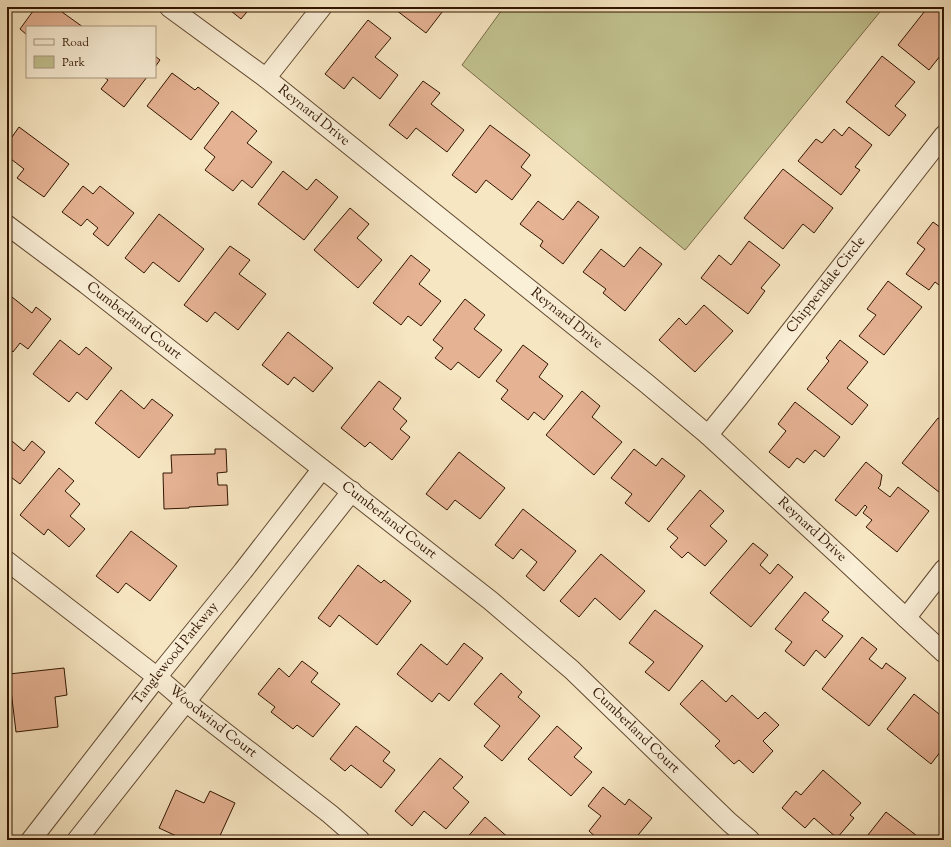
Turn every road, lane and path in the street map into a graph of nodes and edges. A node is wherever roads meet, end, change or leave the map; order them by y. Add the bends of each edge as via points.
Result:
1 (169, 7) edge
2 (322, 7) edge
3 (266, 78) junction
4 (944, 135) edge
5 (7, 225) edge
6 (708, 435) junction
7 (322, 468) junction
8 (352, 491) junction
9 (7, 561) edge
10 (944, 569) edge
11 (906, 618) junction
12 (944, 653) edge
13 (157, 678) junction
14 (186, 702) junction
15 (31, 840) edge
16 (77, 840) edge
17 (360, 840) edge
18 (750, 840) edge

1 - 3 street, Reynard Drive
2 - 3 street
3 - 6 street, Reynard Drive
4 - 6 street, Chippendale Circle
5 - 7 street, Cumberland Court
6 - 11 street, Reynard Drive
7 - 8 street, Cumberland Court
7 - 13 street, Tanglewood Parkway
8 - 14 street
8 - 18 street, Cumberland Court via 491,600 572,670
9 - 13 street, Woodwind Court
10 - 11 street
11 - 12 street, Reynard Drive
13 - 14 street, Woodwind Court
13 - 15 street, Tanglewood Parkway
14 - 16 street
14 - 17 street, Woodwind Court

